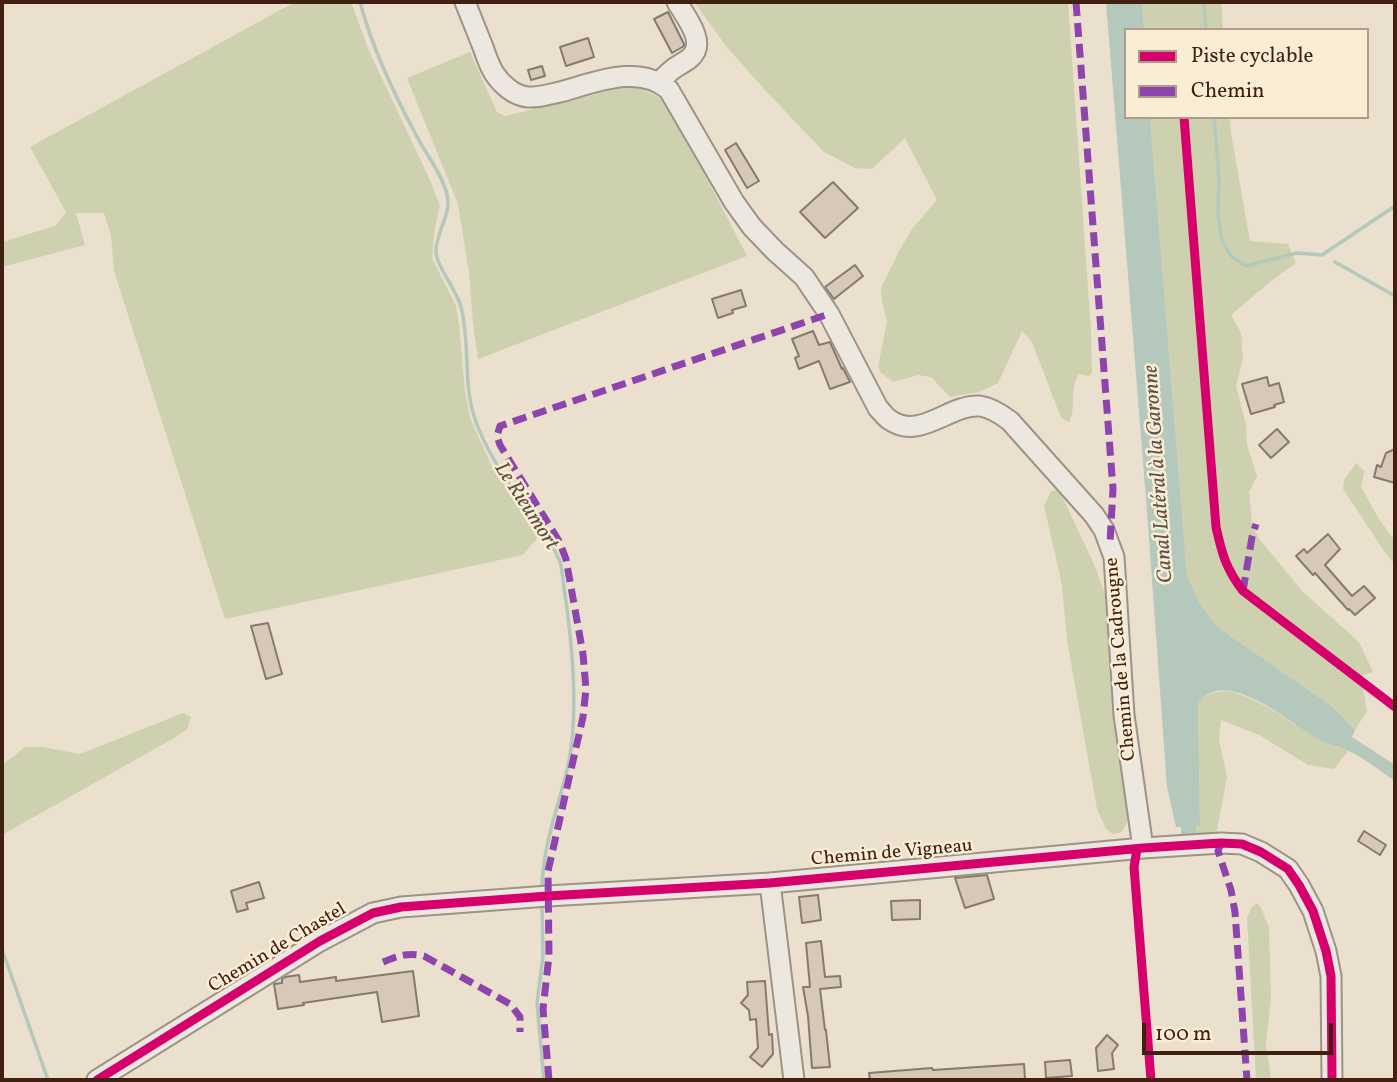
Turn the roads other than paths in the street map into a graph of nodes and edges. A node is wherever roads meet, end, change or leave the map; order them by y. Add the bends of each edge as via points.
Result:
1 (465, 2) edge
2 (677, 2) edge
3 (660, 81) junction
4 (1143, 848) junction
5 (770, 883) junction
6 (541, 896) joint
7 (97, 1080) edge
8 (794, 1080) edge
9 (1332, 1080) edge

1 - 3 street via 494,73 515,93 540,97 632,76
2 - 3 street via 694,30 696,50
3 - 4 street, Chemin de la Cadrougne via 751,227 804,277 823,304 878,408 889,420 915,427 968,407 995,410 1094,515 1114,557 1124,715
4 - 5 street, Chemin de Vigneau
4 - 9 street, Chemin de Vigneau via 1242,844 1288,869 1313,911 1331,976
5 - 6 street, Chemin de Vigneau
5 - 8 street
6 - 7 street, Chemin de Chastel via 373,913

